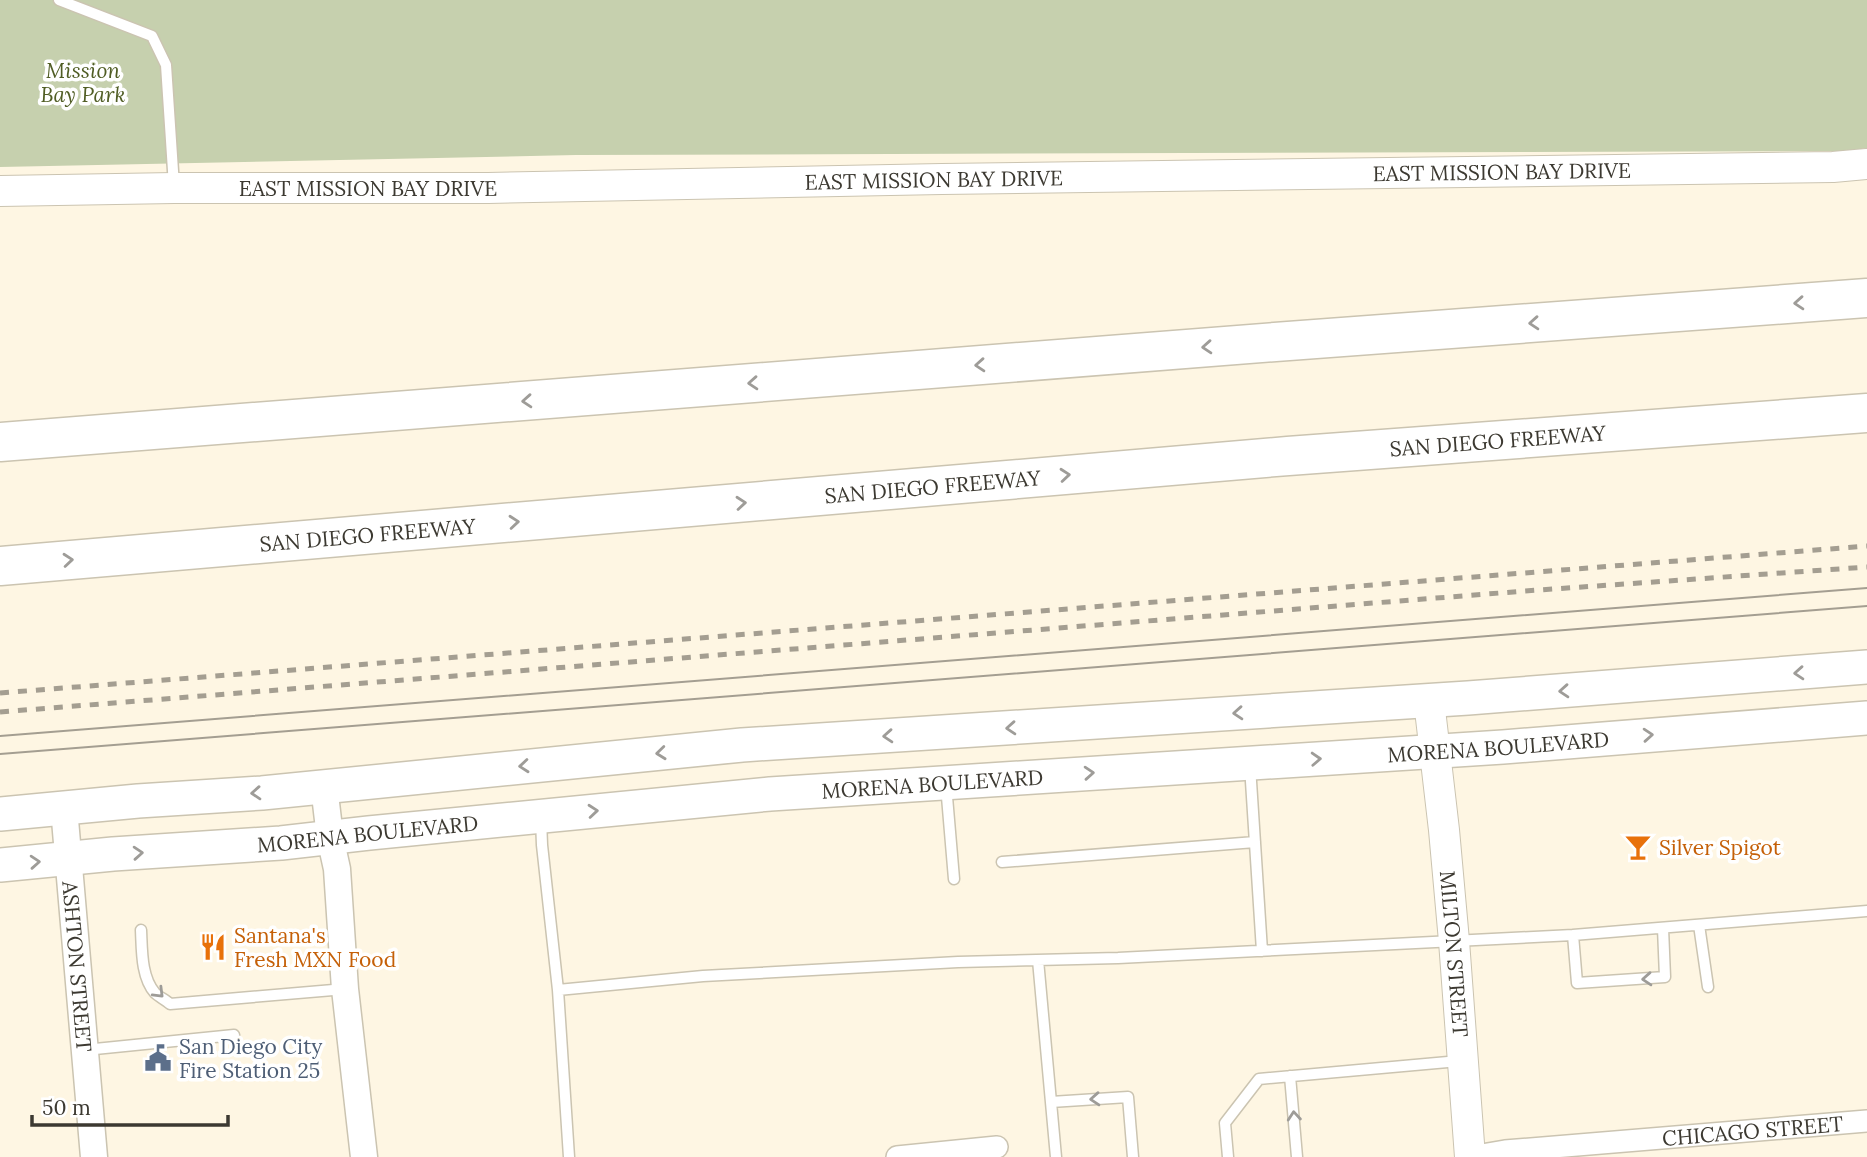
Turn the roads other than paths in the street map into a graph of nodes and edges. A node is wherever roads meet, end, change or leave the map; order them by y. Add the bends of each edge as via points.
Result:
1 (59, 0) edge
2 (1867, 164) edge
3 (174, 188) junction
4 (0, 191) edge
5 (1867, 298) edge
6 (1867, 413) edge
7 (0, 442) edge
8 (0, 566) edge
9 (1867, 667) edge
10 (1429, 701) junction
11 (1867, 718) edge
12 (1434, 751) junction
13 (1250, 763) junction
14 (946, 782) junction
15 (324, 786) junction
16 (64, 808) junction
17 (0, 814) edge
18 (541, 816) junction
19 (330, 837) junction
20 (1255, 842) junction
21 (69, 859) junction
22 (1002, 862) dead end
23 (0, 865) edge
24 (954, 878) dead end
25 (1867, 911) edge
26 (1699, 925) junction
27 (1663, 928) junction
28 (141, 930) dead end
29 (1573, 934) junction
30 (1454, 941) junction
31 (1262, 951) junction
32 (1038, 960) junction
33 (1708, 987) dead end
34 (345, 989) junction
35 (558, 990) junction
36 (234, 1035) dead end
37 (85, 1051) junction
38 (1462, 1061) junction
39 (1290, 1076) junction
40 (1051, 1102) junction
41 (1867, 1121) edge
42 (997, 1147) dead end
43 (94, 1157) edge
44 (364, 1157) edge
45 (569, 1157) edge
46 (898, 1157) edge
47 (1056, 1157) edge
48 (1133, 1157) edge
49 (1228, 1157) edge
50 (1297, 1157) edge
51 (1470, 1157) edge

1 - 3 lane via 152,36 166,65
2 - 3 main road, EAST MISSION BAY DRIVE via 488,188
3 - 4 main road, EAST MISSION BAY DRIVE
5 -> 7 highway
8 -> 6 highway, SAN DIEGO FREEWAY via 1288,456
9 -> 10 main road
10 - 12 main road, MILTON STREET
10 -> 15 main road via 742,745
12 -> 11 main road, MORENA BOULEVARD
13 -> 12 main road, MORENA BOULEVARD
12 - 30 main road, MILTON STREET
14 -> 13 main road, MORENA BOULEVARD
13 - 20 lane
18 -> 14 main road, MORENA BOULEVARD via 770,793
14 - 24 lane
15 -> 16 main road
15 - 19 street
16 - 17 main road
16 - 21 street, ASHTON STREET
18 - 19 main road, MORENA BOULEVARD
18 - 35 lane
21 -> 19 main road, MORENA BOULEVARD
19 - 34 street via 337,869
20 - 22 lane
20 - 31 lane
23 -> 21 main road, MORENA BOULEVARD
21 - 37 street, ASHTON STREET
25 - 26 lane
26 - 27 lane
26 - 33 lane
27 - 29 lane
27 -> 29 lane via 1665,977 1577,983
28 -> 34 lane via 148,979 156,994 170,1003
29 - 30 lane
30 - 31 lane
30 - 38 main road, MILTON STREET
31 - 32 lane
32 - 35 lane via 703,976
32 - 40 lane
34 - 44 street
35 - 45 lane
36 - 37 lane
37 - 43 street, ASHTON STREET
38 - 39 lane
38 - 51 main road, MILTON STREET
39 - 49 lane via 1259,1079 1225,1123
50 -> 39 lane
40 - 47 lane
48 -> 40 lane via 1128,1097
41 - 51 street, CHICAGO STREET
42 - 46 street

